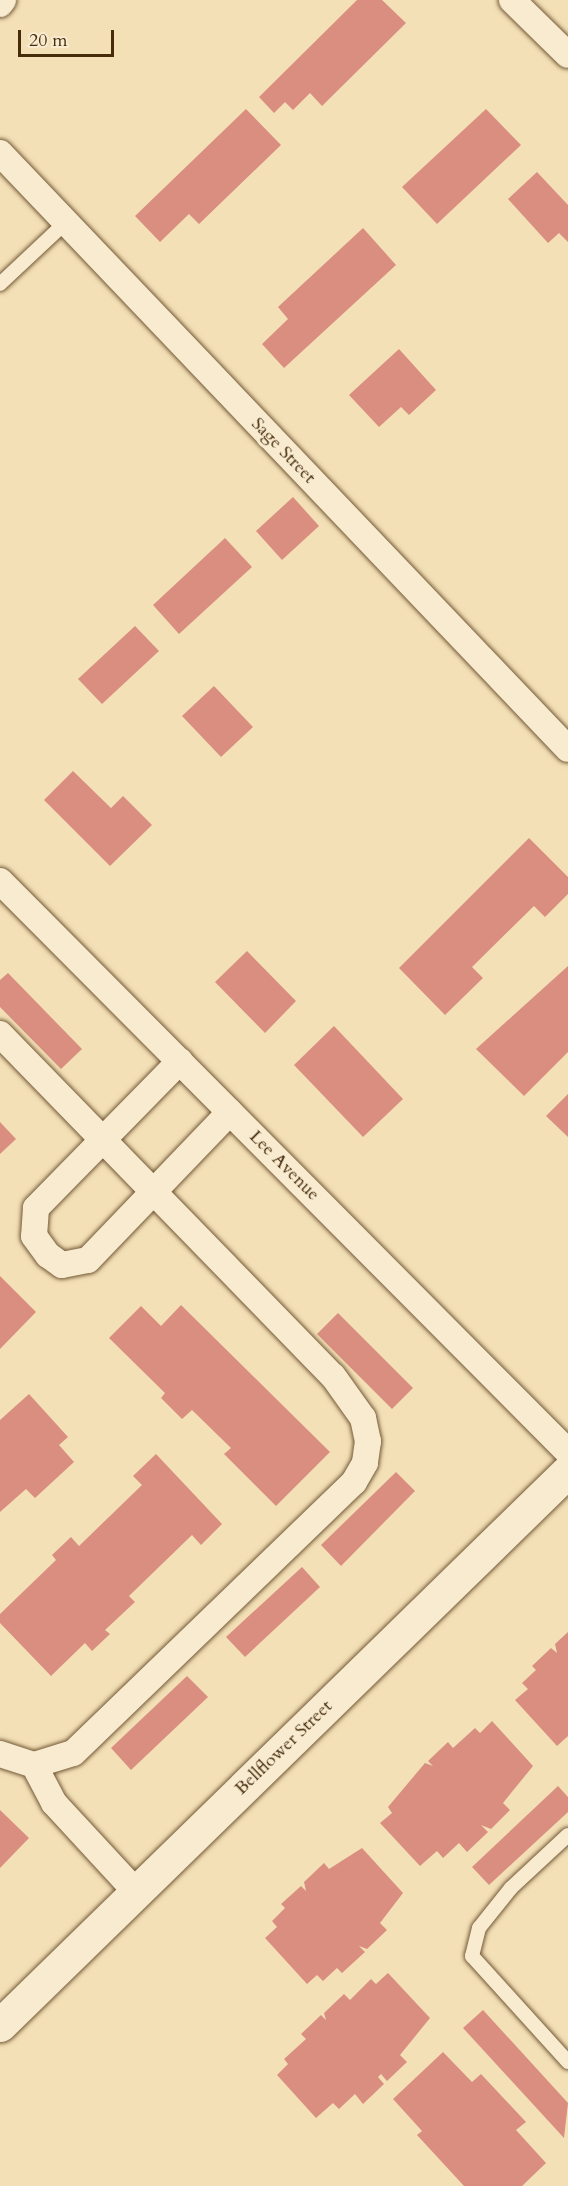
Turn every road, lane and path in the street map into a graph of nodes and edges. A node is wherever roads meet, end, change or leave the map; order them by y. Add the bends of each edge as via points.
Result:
1 (3, 0) edge
2 (512, 0) edge
3 (0, 4) edge
4 (568, 55) edge
5 (0, 153) edge
6 (65, 223) junction
7 (0, 284) edge
8 (568, 749) edge
9 (0, 881) edge
10 (0, 1034) edge
11 (180, 1061) junction
12 (230, 1112) junction
13 (103, 1140) junction
14 (153, 1193) junction
15 (568, 1452) edge
16 (568, 1472) edge
17 (0, 1754) edge
18 (34, 1765) junction
19 (568, 1835) edge
20 (136, 1892) junction
21 (0, 2025) edge
22 (568, 2062) edge

1 - 3 street
2 - 4 street
5 - 6 street, Sage Street
6 - 7 lane
6 - 8 street, Sage Street
9 - 11 street, Lee Avenue
10 - 13 street
11 - 12 street, Lee Avenue
11 - 13 street
12 - 14 street
12 - 15 street, Lee Avenue
13 - 14 street
13 - 14 street via 36,1208 34,1236 48,1255 62,1265 88,1260
14 - 18 street via 352,1398 363,1418 365,1463 354,1482 97,1732 73,1753
16 - 20 street, Bellflower Street
17 - 18 street
18 - 20 street via 54,1803
19 - 22 lane via 511,1888 479,1928 472,1956
20 - 21 street, Bellflower Street

